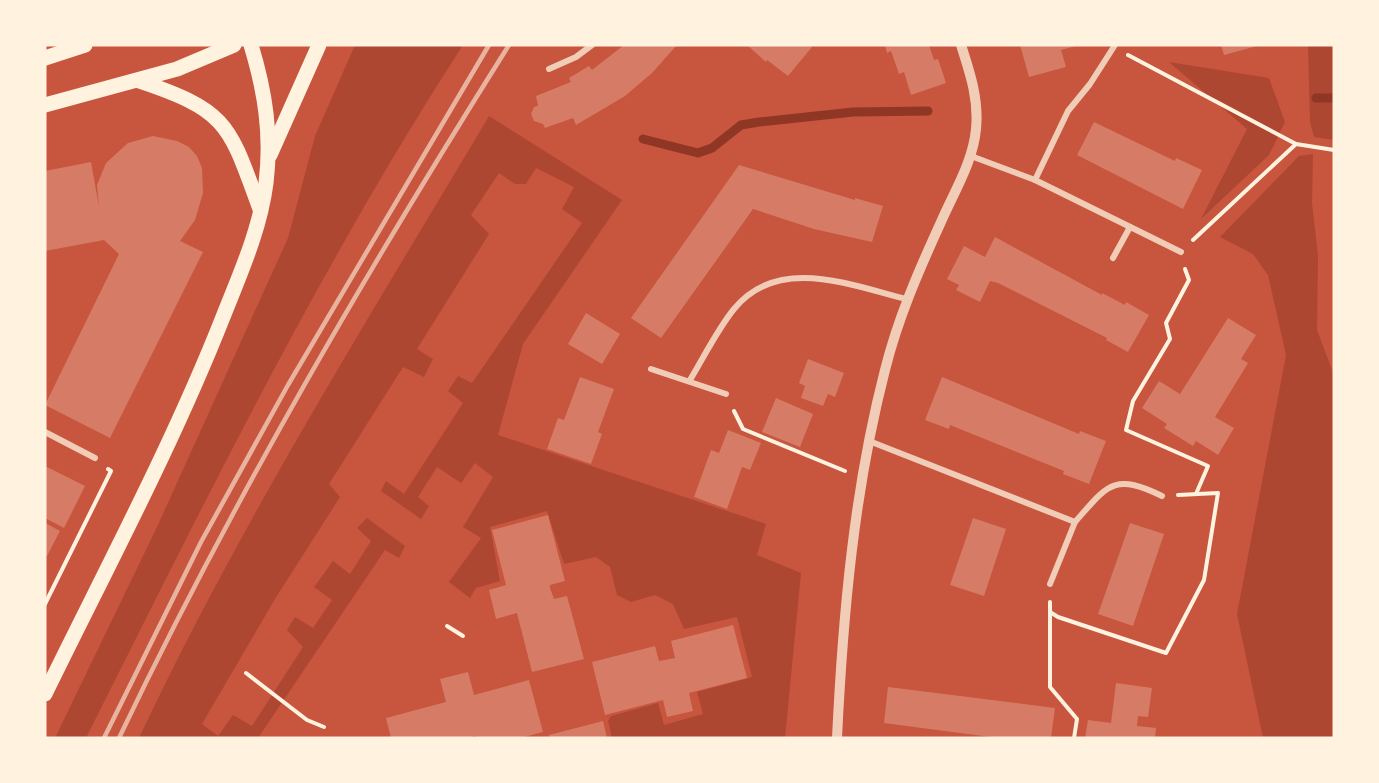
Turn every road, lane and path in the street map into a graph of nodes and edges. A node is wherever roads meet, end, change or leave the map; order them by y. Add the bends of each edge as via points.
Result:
1 (85, 45) edge
2 (234, 45) edge
3 (251, 45) edge
4 (319, 45) edge
5 (592, 45) edge
6 (961, 45) edge
7 (1115, 46) edge
8 (45, 58) edge
9 (549, 69) dead end
10 (139, 81) junction
11 (45, 105) edge
12 (1296, 144) junction
13 (1334, 150) edge
14 (970, 156) junction
15 (268, 161) junction
16 (1035, 180) junction
17 (260, 209) junction
18 (1130, 228) junction
19 (1180, 252) junction
20 (1113, 258) dead end
21 (906, 299) junction
22 (651, 369) dead end
23 (690, 380) junction
24 (726, 394) joint
25 (45, 432) edge
26 (869, 441) junction
27 (94, 458) joint
28 (862, 478) junction
29 (1196, 494) junction
30 (1162, 496) joint
31 (1075, 522) junction
32 (1050, 584) joint
33 (45, 604) edge
34 (1050, 612) junction
35 (447, 626) dead end
36 (463, 636) dead end
37 (246, 673) dead end
38 (45, 694) edge
39 (324, 727) dead end
40 (837, 738) edge
41 (1074, 738) edge

1 - 8 main road
2 - 10 main road
3 - 15 main road via 265,95
4 - 15 main road
5 - 9 street
6 - 14 street via 976,103 976,130
7 - 12 path
7 - 16 street via 1068,111
10 - 11 main road
10 - 17 main road via 192,101 224,125 235,140
12 - 13 path
12 - 19 path
14 - 16 street
14 - 21 street
15 - 17 main road
16 - 18 street
17 - 38 main road via 243,267 187,402
18 - 19 street
18 - 20 street
19 - 29 path via 1189,280 1166,324 1170,339 1133,401 1126,430 1208,466
21 - 23 street via 834,280 808,276 781,279 753,290 734,309
21 - 26 street
22 - 23 street
23 - 24 street
24 - 28 path via 743,429
25 - 27 street
26 - 28 street
26 - 31 street
27 - 33 path via 111,471
28 - 40 street via 842,647
29 - 30 path
29 - 34 path via 1218,493 1204,580 1167,653
30 - 31 street via 1139,485 1120,483 1102,491
31 - 32 street
32 - 34 path
34 - 41 path via 1050,687 1077,719
35 - 36 path
37 - 39 path via 307,720

